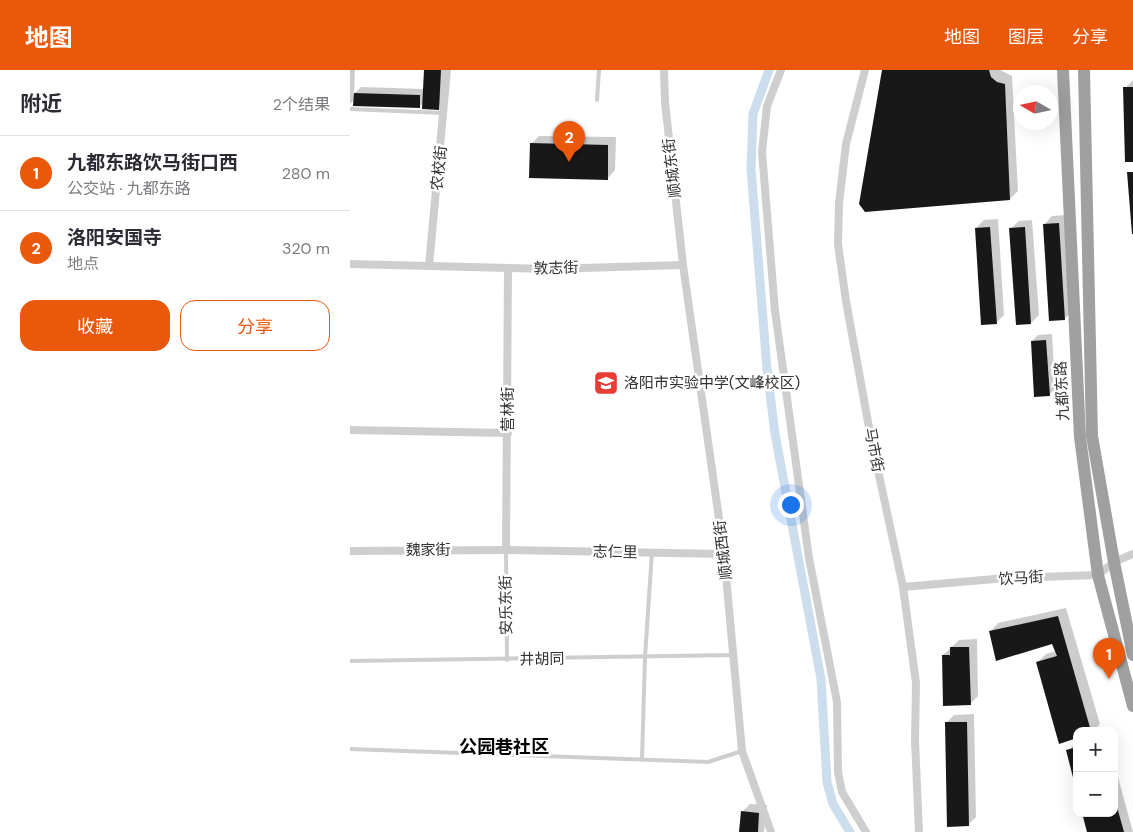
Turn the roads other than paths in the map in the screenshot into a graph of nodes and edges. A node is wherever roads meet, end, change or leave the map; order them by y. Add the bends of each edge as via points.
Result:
1 (447, 70) edge
2 (599, 70) edge
3 (664, 70) edge
4 (781, 70) edge
5 (865, 70) edge
6 (1063, 70) edge
7 (1084, 70) edge
8 (597, 100) dead end
9 (350, 109) edge
10 (445, 113) junction
11 (350, 264) edge
12 (683, 265) junction
13 (430, 266) junction
14 (508, 268) junction
15 (350, 430) edge
16 (508, 434) junction
17 (506, 550) junction
18 (350, 551) edge
19 (652, 552) junction
20 (724, 554) junction
21 (1133, 554) edge
22 (1114, 562) junction
23 (1098, 575) junction
24 (904, 587) junction
25 (733, 655) junction
26 (1133, 655) edge
27 (645, 657) junction
28 (507, 660) junction
29 (350, 661) edge
30 (1133, 706) edge
31 (350, 749) edge
32 (742, 751) junction
33 (642, 759) junction
34 (771, 832) edge
35 (866, 832) edge
36 (919, 832) edge

1 - 10 street, 农校街
2 - 8 lane
3 - 12 street, 顺城东街 via 664,102
4 - 35 street via 767,106 762,152 775,312 809,558 837,702 838,772 842,792
5 - 24 street, 马市街 via 846,144 838,244 870,433
6 - 23 highway, 九都东路 via 1080,437
7 - 22 highway, 九都东路 via 1092,436
9 - 10 lane
10 - 13 street, 农校街
11 - 13 street, 敦志街
12 - 14 street, 敦志街 via 549,270
12 - 20 street, 顺城西街
13 - 14 street, 敦志街
14 - 16 street, 营林街
15 - 16 street
16 - 17 street, 营林街
17 - 18 street, 魏家街
17 - 19 street, 志仁里
17 - 28 lane, 安乐东街
19 - 20 street, 志仁里
19 - 27 lane
20 - 25 street, 顺城西街
21 - 22 street
22 - 23 street
22 - 26 highway, 九都东路
23 - 24 street, 饮马街 via 1006,578
23 - 30 highway, 九都东路
24 - 36 street, 马市街 via 916,683
25 - 27 lane, 井胡同
25 - 32 street, 顺城西街
27 - 28 lane, 井胡同
27 - 33 lane
28 - 29 lane, 井胡同
31 - 33 lane
32 - 33 lane via 708,762
32 - 34 street, 顺城西街

